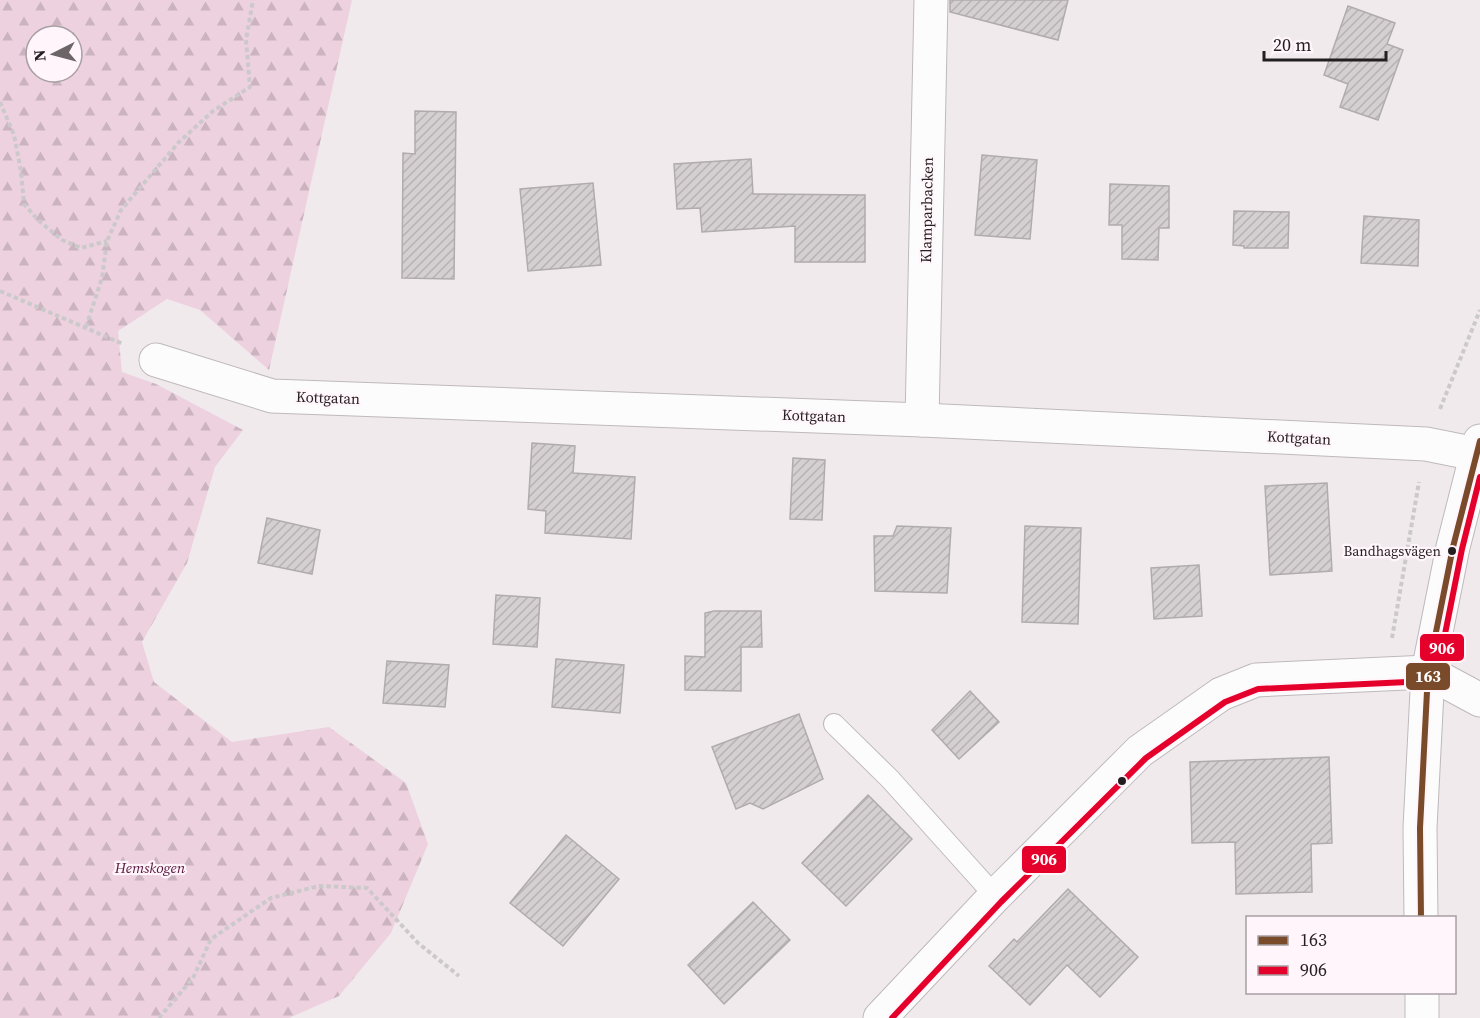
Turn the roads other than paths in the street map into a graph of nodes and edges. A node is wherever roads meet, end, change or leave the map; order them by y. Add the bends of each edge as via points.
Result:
1 (932, 0) edge
2 (156, 360) road end
3 (922, 420) junction
4 (1478, 447) edge
5 (1428, 672) junction
6 (1480, 700) edge
7 (834, 724) dead end
8 (995, 896) junction
9 (1421, 916) edge
10 (1422, 994) edge
11 (880, 1018) edge
12 (1422, 1018) edge

1 - 3 street, Klamparbacken
2 - 3 street, Kottgatan via 272,396
3 - 4 street, Kottgatan
4 - 5 street
5 - 6 street
5 - 8 street via 1256,680 1221,694 1140,751
5 - 9 street via 1420,828
7 - 8 lane via 890,779
8 - 11 street
10 - 12 street

